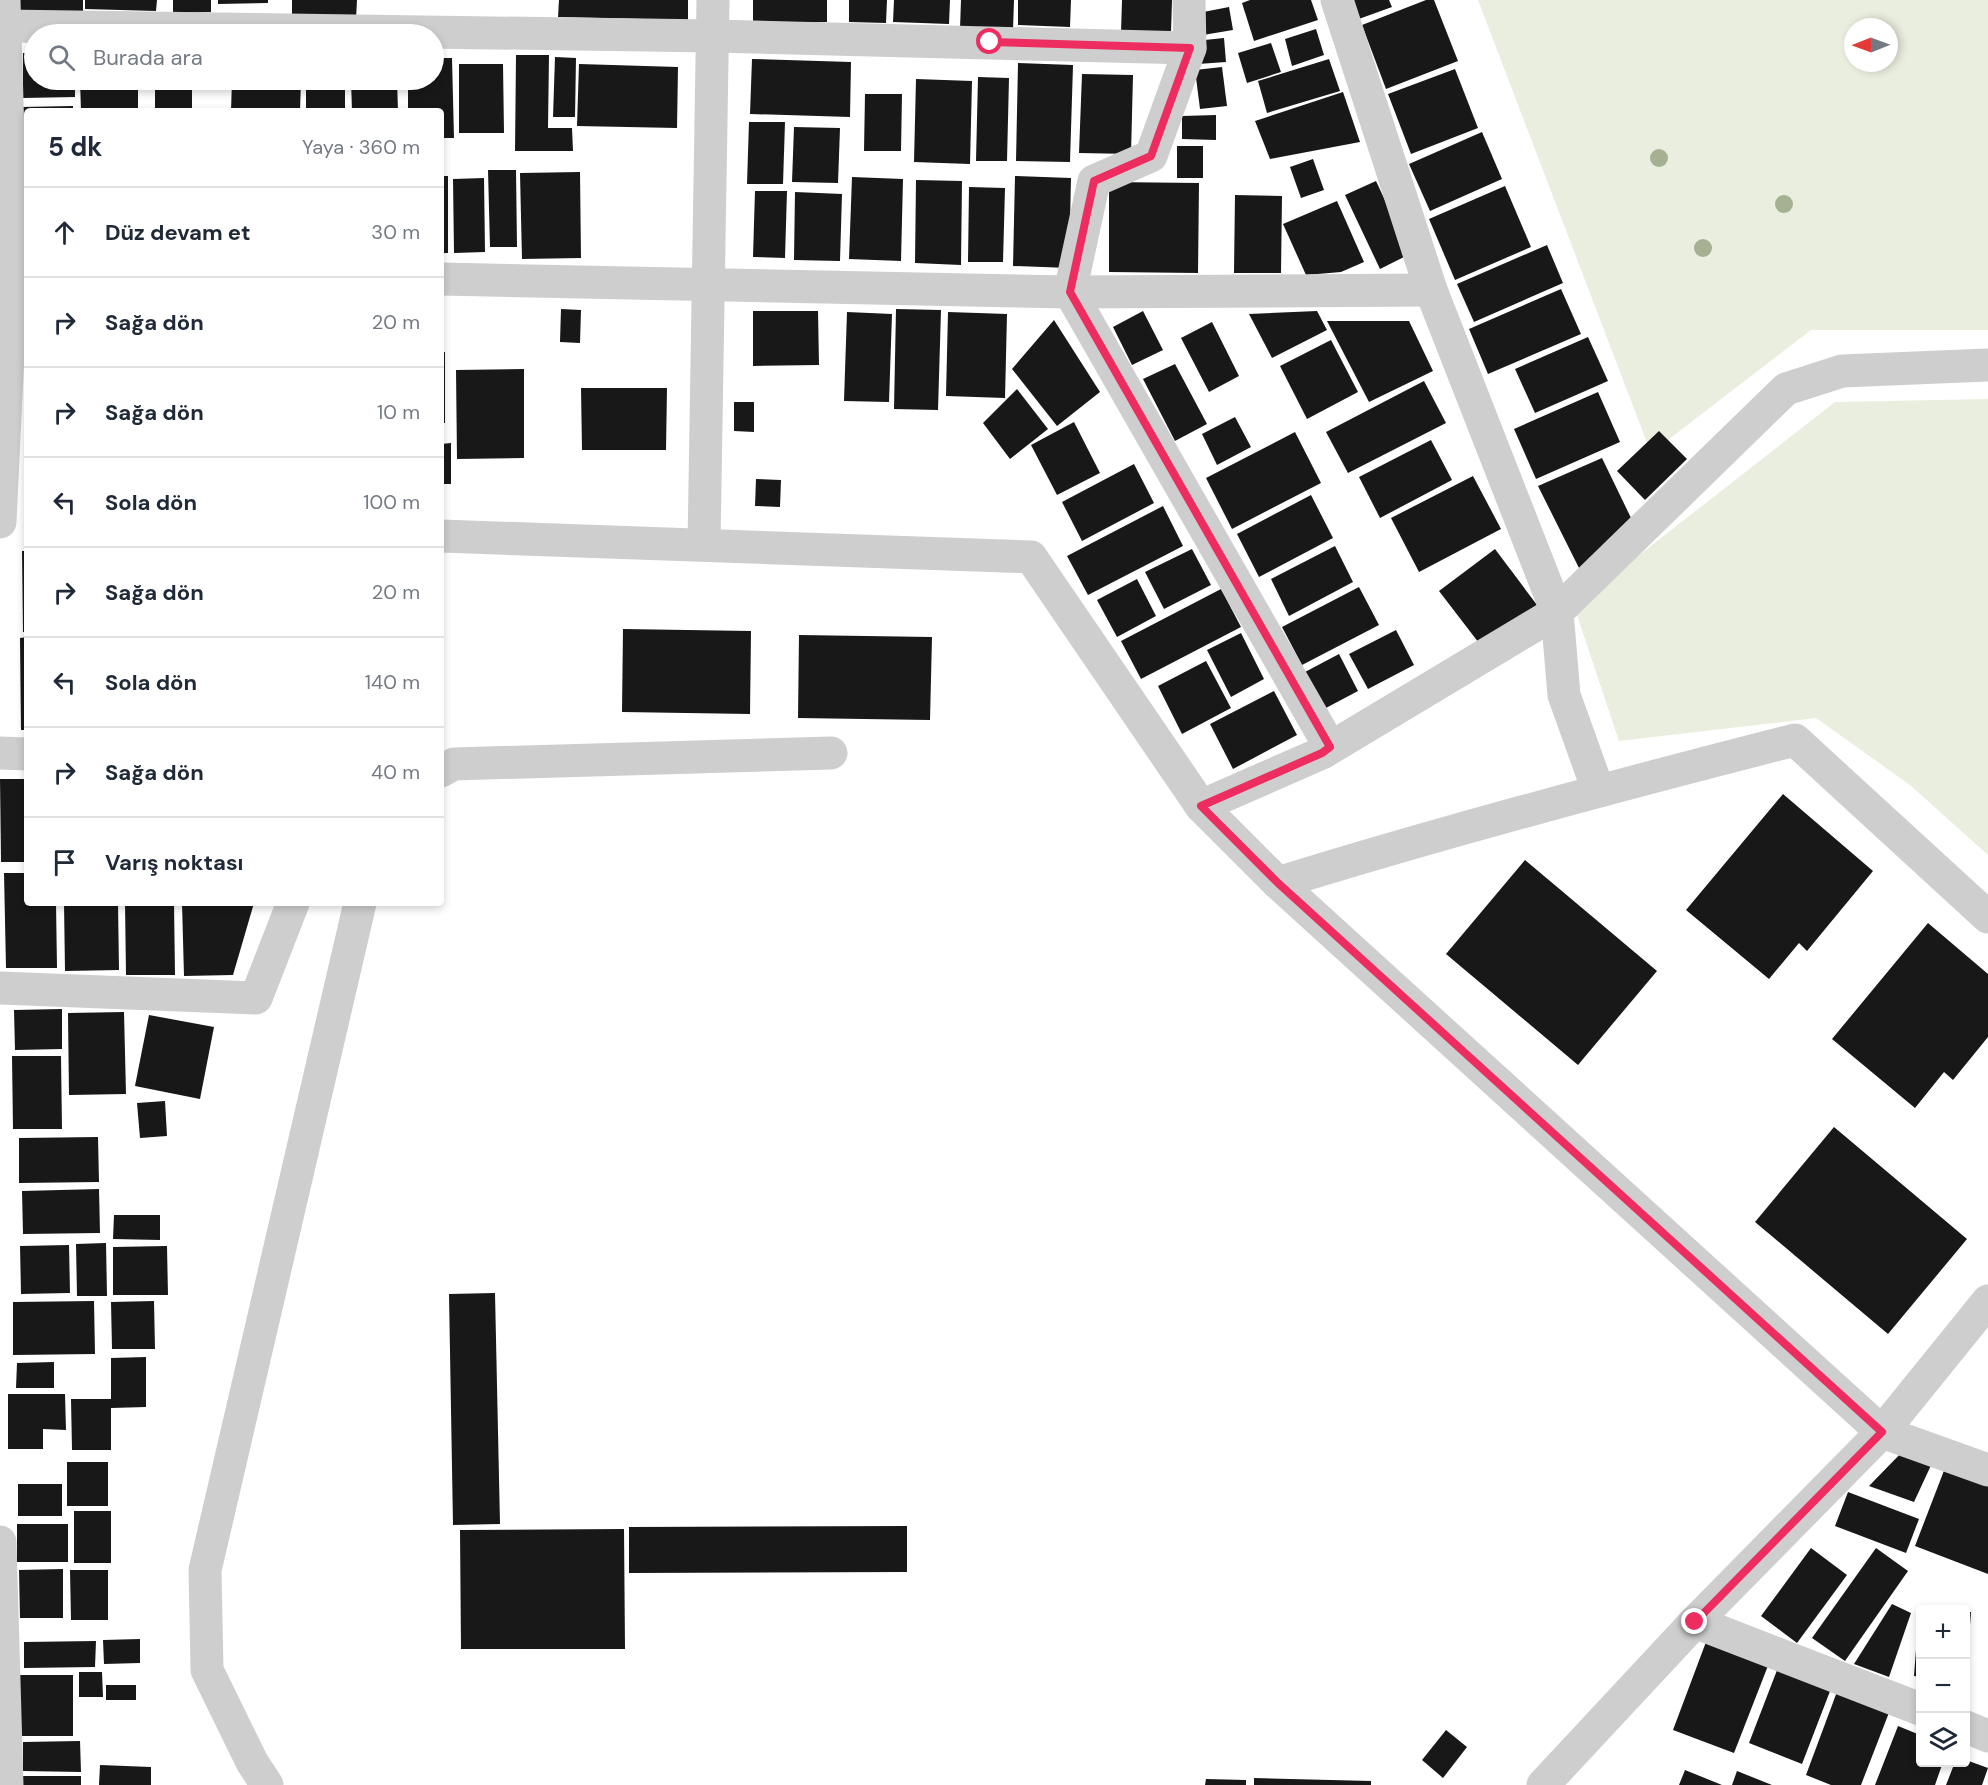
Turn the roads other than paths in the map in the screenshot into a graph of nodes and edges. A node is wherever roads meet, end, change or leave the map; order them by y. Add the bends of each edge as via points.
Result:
1 (713, 0) edge
2 (1189, 0) edge
3 (1337, 0) edge
4 (4, 13) edge
5 (343, 24) edge
6 (444, 27) edge
7 (713, 36) junction
8 (1190, 48) junction
9 (19, 269) edge
10 (444, 279) edge
11 (709, 286) junction
12 (1431, 290) junction
13 (1070, 292) junction
14 (1988, 365) edge
15 (0, 514) edge
16 (24, 516) edge
17 (0, 522) edge
18 (444, 536) edge
19 (704, 545) junction
20 (1557, 612) junction
21 (1330, 747) junction
22 (0, 753) edge
23 (831, 753) dead end
24 (24, 754) edge
25 (444, 769) edge
26 (1598, 790) junction
27 (1201, 806) junction
28 (1278, 883) junction
29 (292, 906) edge
30 (359, 906) edge
31 (1988, 917) edge
32 (0, 988) edge
33 (1988, 1301) edge
34 (1882, 1432) junction
35 (1988, 1470) edge
36 (0, 1542) edge
37 (1695, 1622) junction
38 (1916, 1707) edge
39 (1970, 1729) edge
40 (1988, 1736) edge
41 (7, 1785) edge
42 (267, 1785) edge
43 (1543, 1785) edge

1 - 7 street
2 - 8 street
3 - 12 street
4 - 5 street
4 - 9 street
6 - 7 street
7 - 8 street
7 - 11 street
8 - 13 street via 1151,156 1094,181
9 - 15 street
10 - 11 street
11 - 13 street
11 - 19 street
12 - 13 street
12 - 20 street
13 - 21 street
14 - 20 street via 1842,371 1786,388
15 - 16 street
15 - 17 street
18 - 19 street
19 - 27 street via 1031,557
20 - 21 street
20 - 26 street via 1564,695
21 - 27 street
22 - 24 street
23 - 25 street via 454,764
26 - 28 street
26 - 31 street via 1795,740
27 - 28 street
28 - 34 street
29 - 32 street via 256,998
30 - 42 street via 205,1570 207,1670
33 - 34 street
34 - 35 street
34 - 37 street
36 - 41 street
37 - 38 street
37 - 43 street
39 - 40 street

